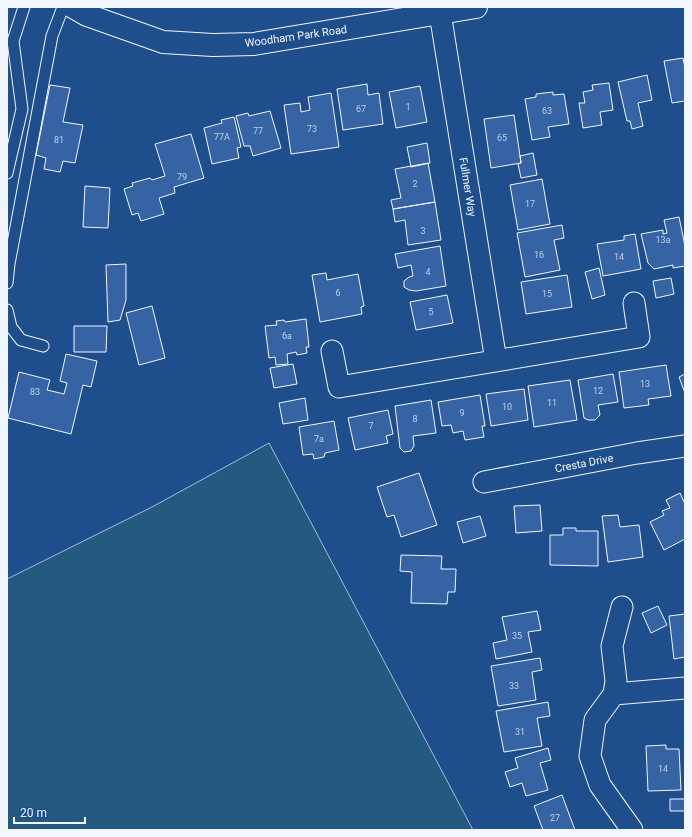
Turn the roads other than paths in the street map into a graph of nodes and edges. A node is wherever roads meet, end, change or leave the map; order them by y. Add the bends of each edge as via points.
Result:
1 (24, 7) edge
2 (63, 7) edge
3 (73, 7) edge
4 (476, 7) edge
5 (440, 13) junction
6 (7, 173) edge
7 (7, 283) edge
8 (634, 303) dead end
9 (7, 310) edge
10 (43, 346) dead end
11 (332, 351) dead end
12 (496, 361) junction
13 (685, 446) edge
14 (484, 482) dead end
15 (622, 607) dead end
16 (685, 688) edge
17 (614, 694) junction
18 (632, 830) edge

1 - 6 lane via 13,41 22,109
2 - 7 lane via 52,36
3 - 5 street, Woodham Park Road via 87,15 163,42 213,45 254,44
4 - 5 street, Woodham Park Road
5 - 12 street, Fullmer Way
8 - 12 street via 639,338
9 - 10 lane via 11,327 21,340
11 - 12 street via 339,388
13 - 14 street, Cresta Drive
15 - 17 street via 612,646 616,681
16 - 17 street
17 - 18 street via 595,720 590,756 600,785

